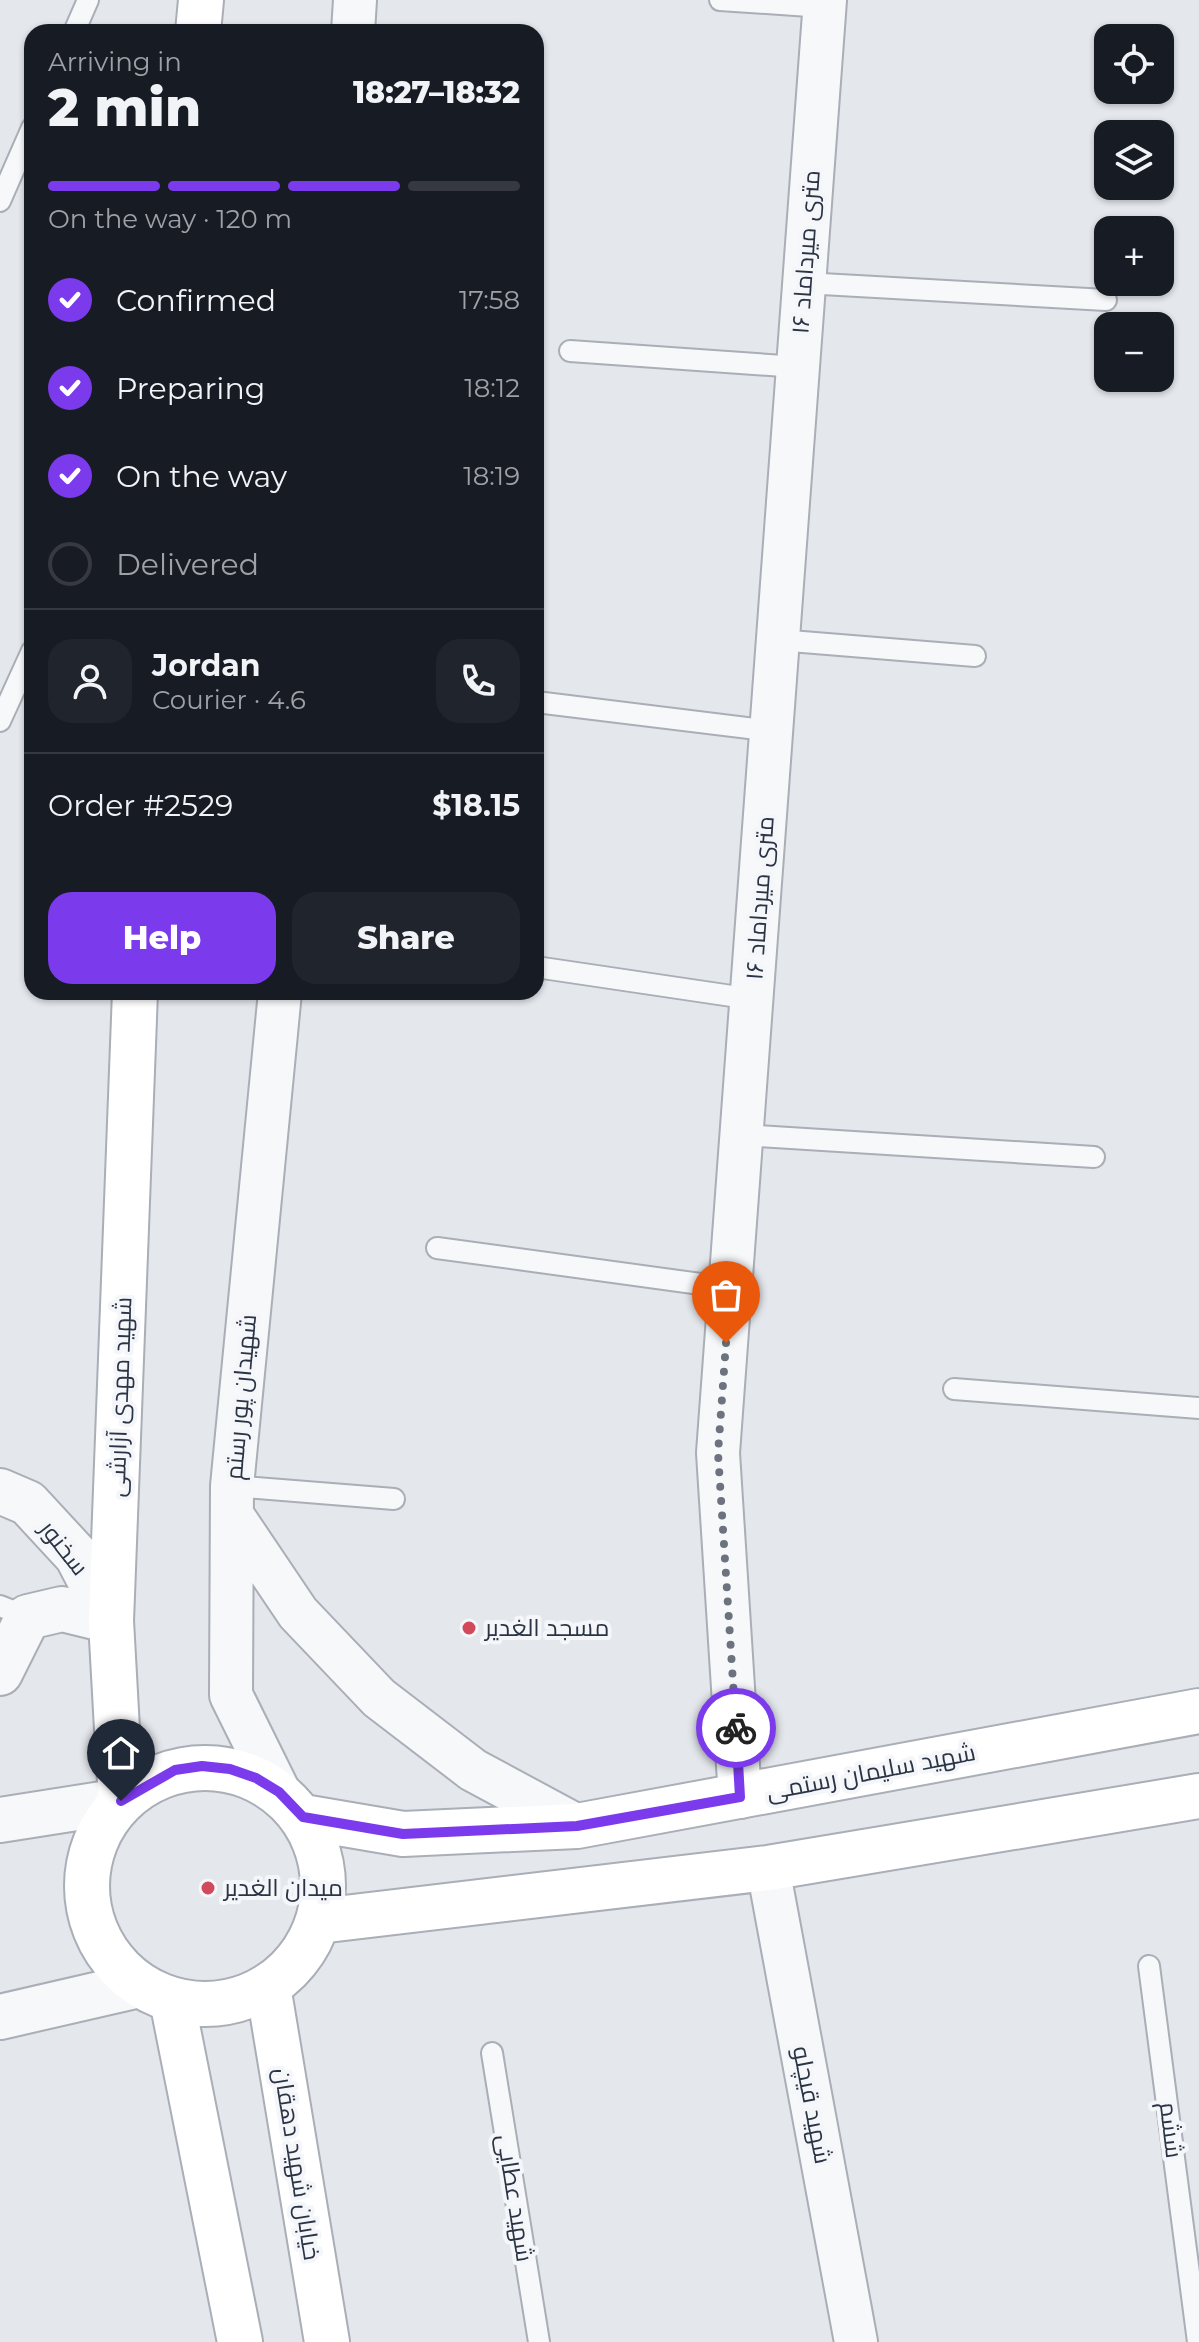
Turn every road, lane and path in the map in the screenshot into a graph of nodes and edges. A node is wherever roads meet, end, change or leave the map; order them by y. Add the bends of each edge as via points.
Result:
1 (88, 0) edge
2 (201, 0) edge
3 (355, 0) edge
4 (720, 0) edge
5 (824, 3) edge
6 (78, 24) edge
7 (199, 24) edge
8 (354, 24) edge
9 (24, 146) edge
10 (0, 201) edge
11 (804, 283) junction
12 (1106, 300) dead end
13 (570, 351) dead end
14 (798, 367) junction
15 (778, 640) junction
16 (975, 656) dead end
17 (24, 668) edge
18 (544, 703) edge
19 (0, 721) edge
20 (772, 731) junction
21 (544, 968) edge
22 (752, 999) junction
23 (135, 1000) edge
24 (279, 1000) edge
25 (741, 1135) junction
26 (1094, 1157) dead end
27 (437, 1248) dead end
28 (730, 1288) junction
29 (954, 1389) dead end
30 (1199, 1408) edge
31 (0, 1491) edge
32 (394, 1499) dead end
33 (232, 1500) junction
34 (14, 1612) edge
35 (111, 1621) junction
36 (0, 1673) edge
37 (1199, 1711) edge
38 (1199, 1796) edge
39 (740, 1797) junction
40 (121, 1801) junction
41 (291, 1804) junction
42 (0, 1820) edge
43 (577, 1826) junction
44 (768, 1868) junction
45 (319, 1921) junction
46 (1149, 1966) dead end
47 (268, 1986) junction
48 (156, 1992) junction
49 (0, 2017) edge
50 (492, 2053) dead end
51 (240, 2342) edge
52 (327, 2342) edge
53 (539, 2342) edge
54 (856, 2342) edge
55 (1198, 2342) edge

1 - 6 lane
2 - 7 main road
3 - 8 street
4 - 5 lane
5 - 11 street, ۱۶ متری میرداماد
9 - 10 lane
11 - 12 lane
11 - 14 street, ۱۶ متری میرداماد
13 - 14 lane
14 - 15 street, ۱۶ متری میرداماد
15 - 16 lane
15 - 20 street, ۱۶ متری میرداماد
17 - 19 lane
18 - 20 lane
20 - 22 street, ۱۶ متری میرداماد
21 - 22 lane
22 - 25 street, ۱۶ متری میرداماد
23 - 35 main road, شهید مهدی آزارشی
24 - 33 street, شهیدان پور رستم
25 - 26 lane
25 - 28 street, ۱۶ متری میرداماد
27 - 28 lane
28 - 39 street, ۱۶ متری میرداماد via 718,1453
29 - 30 lane
31 - 35 street, سخنور via 28,1503 77,1556
32 - 33 lane
33 - 41 street, شهیدان پور رستم via 231,1695
33 - 43 street via 298,1613 379,1698 473,1770
34 - 35 street via 62,1609
34 - 36 street
35 - 40 main road, شهید مهدی آزارشی
37 - 39 main road, شهید سلیمان رستمی
38 - 44 main road
39 - 43 main road, شهید سلیمان رستمی
40 - 41 main road via 175,1770 202,1766 256,1778
40 - 42 street
40 - 48 main road via 101,1829 89,1862 87,1897 95,1931 113,1961
41 - 43 main road, شهید سلیمان رستمی via 403,1834
41 - 45 main road via 318,1849 324,1885
44 - 45 main road
44 - 54 street, شهید قیچلو
45 - 47 main road via 303,1953
46 - 55 lane, ششم
47 - 48 main road via 237,2000 205,2005
47 - 52 main road, خیابان شهید دهقان
48 - 49 street
48 - 51 main road
50 - 53 lane, شهید عطایی

